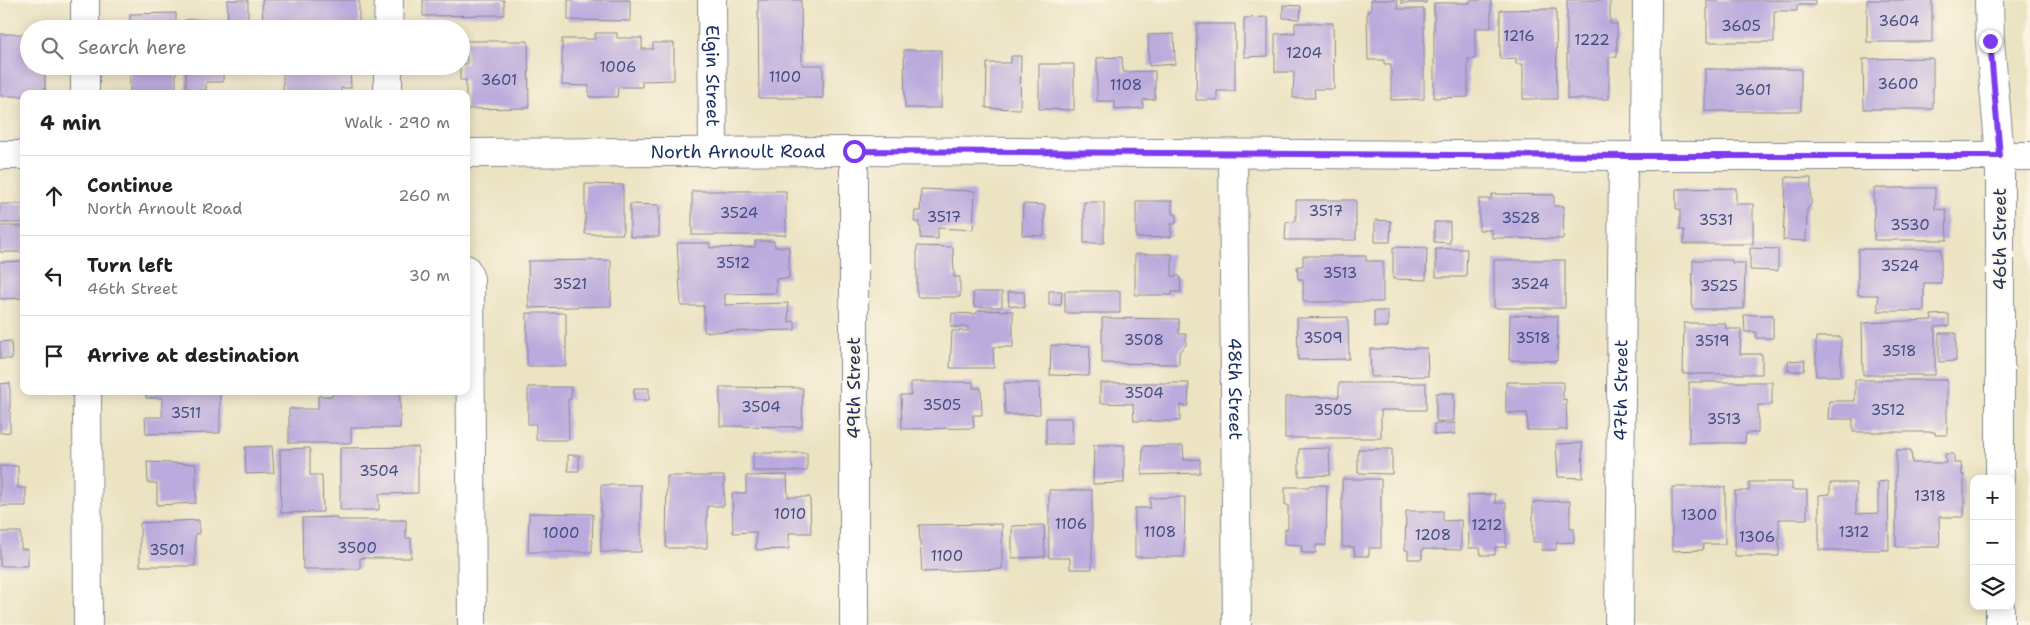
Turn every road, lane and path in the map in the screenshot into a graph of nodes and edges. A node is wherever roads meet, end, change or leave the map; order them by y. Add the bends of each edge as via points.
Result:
1 (84, 0) edge
2 (388, 0) edge
3 (712, 0) edge
4 (1647, 0) edge
5 (1989, 0) edge
6 (85, 20) edge
7 (388, 20) edge
8 (85, 75) edge
9 (388, 75) edge
10 (85, 90) edge
11 (388, 90) edge
12 (854, 151) junction
13 (713, 152) junction
14 (470, 154) edge
15 (1233, 154) junction
16 (0, 155) edge
17 (20, 155) edge
18 (1635, 156) junction
19 (2000, 156) junction
20 (2030, 156) edge
21 (470, 280) edge
22 (87, 395) edge
23 (2000, 475) edge
24 (2000, 610) edge
25 (88, 625) edge
26 (472, 625) edge
27 (854, 625) edge
28 (1237, 625) edge
29 (1619, 625) edge
30 (2000, 625) edge

1 - 6 street
2 - 7 street
3 - 13 street, Elgin Street
4 - 18 street, 47th Street
5 - 19 street, 46th Street
8 - 10 street
9 - 11 street
12 - 13 street, North Arnoult Road
12 - 15 street, North Arnoult Road
12 - 27 street, 49th Street
13 - 14 street, North Arnoult Road
15 - 18 street, North Arnoult Road
15 - 28 street, 48th Street
16 - 17 street
18 - 19 street, North Arnoult Road
18 - 29 street, 47th Street
19 - 20 street, North Arnoult Road
19 - 23 street, 46th Street
21 - 26 street
22 - 25 street
24 - 30 street

